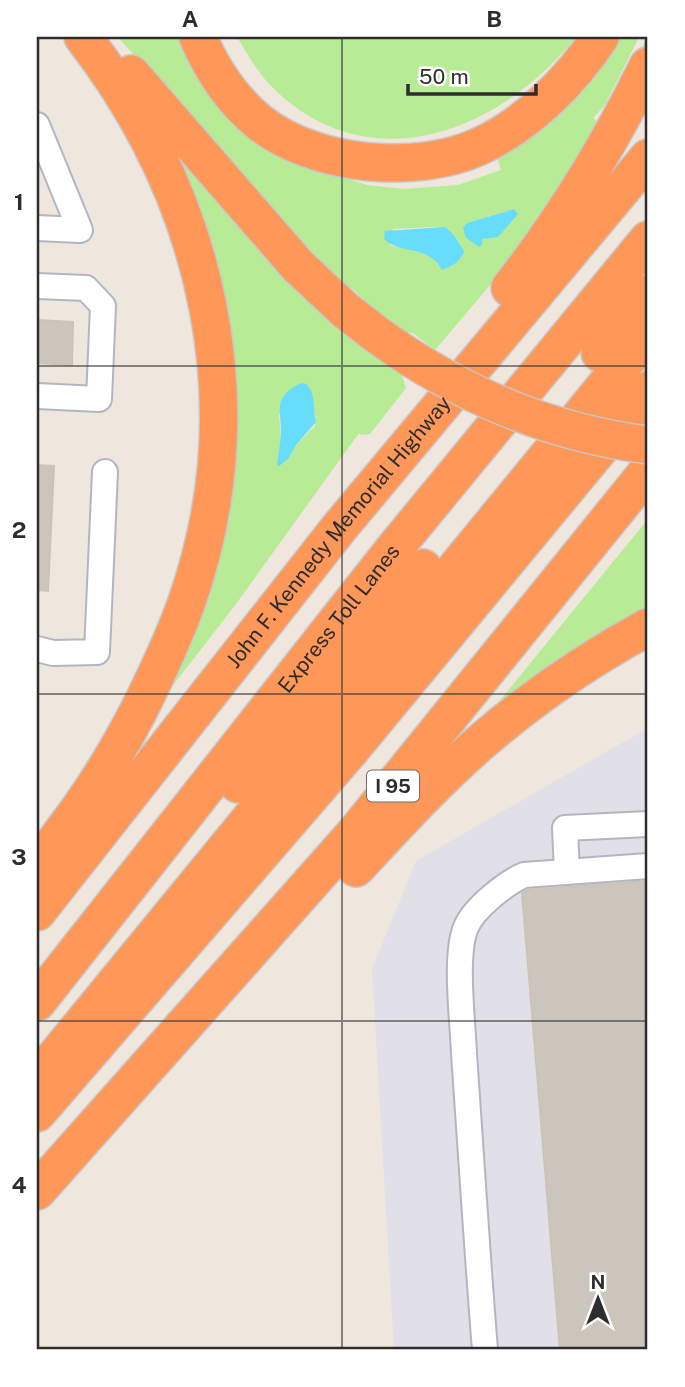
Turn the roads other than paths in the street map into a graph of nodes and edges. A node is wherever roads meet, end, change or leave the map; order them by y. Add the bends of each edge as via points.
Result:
1 (82, 37) edge
2 (97, 37) edge
3 (198, 37) edge
4 (212, 37) edge
5 (600, 37) edge
6 (648, 66) edge
7 (37, 125) edge
8 (339, 156) junction
9 (648, 158) edge
10 (37, 228) edge
11 (648, 240) edge
12 (37, 286) edge
13 (648, 294) edge
14 (648, 334) edge
15 (648, 390) edge
16 (37, 396) edge
17 (419, 430) junction
18 (648, 445) edge
19 (648, 471) edge
20 (105, 472) dead end
21 (648, 627) edge
22 (37, 649) edge
23 (648, 824) edge
24 (648, 866) edge
25 (37, 870) edge
26 (567, 872) junction
27 (37, 912) edge
28 (37, 1002) edge
29 (37, 1018) edge
30 (37, 1079) edge
31 (125, 1091) junction
32 (37, 1113) edge
33 (37, 1191) edge
34 (485, 1350) edge

1 - 25 highway via 111,75 156,151 188,229 214,344 217,438 204,539 176,630 124,738
2 - 18 highway, bridge via 298,266 376,334 418,364 500,405 570,429
3 - 8 highway via 213,70 261,124 291,141
4 - 8 highway via 229,69 265,111 311,144
5 - 8 highway via 554,92 515,125 477,147 428,161 397,164
6 - 17 highway via 590,173 532,260 459,354
7 - 10 lane via 79,230
9 - 17 highway, John F. Kennedy Memorial Highway
11 - 28 highway, Express Toll Lanes via 394,549
12 - 16 lane via 86,288 103,306 99,399
13 - 29 highway via 353,652
14 - 30 highway
15 - 32 highway via 344,758
17 - 27 highway, John F. Kennedy Memorial Highway
19 - 31 highway, I 95 via 356,832
20 - 22 lane via 97,652
21 - 31 highway via 555,685 470,752 389,832 186,1052
23 - 26 lane via 565,828
24 - 26 lane
26 - 34 lane via 524,875 511,881 466,927 461,951
31 - 33 highway, I 95

